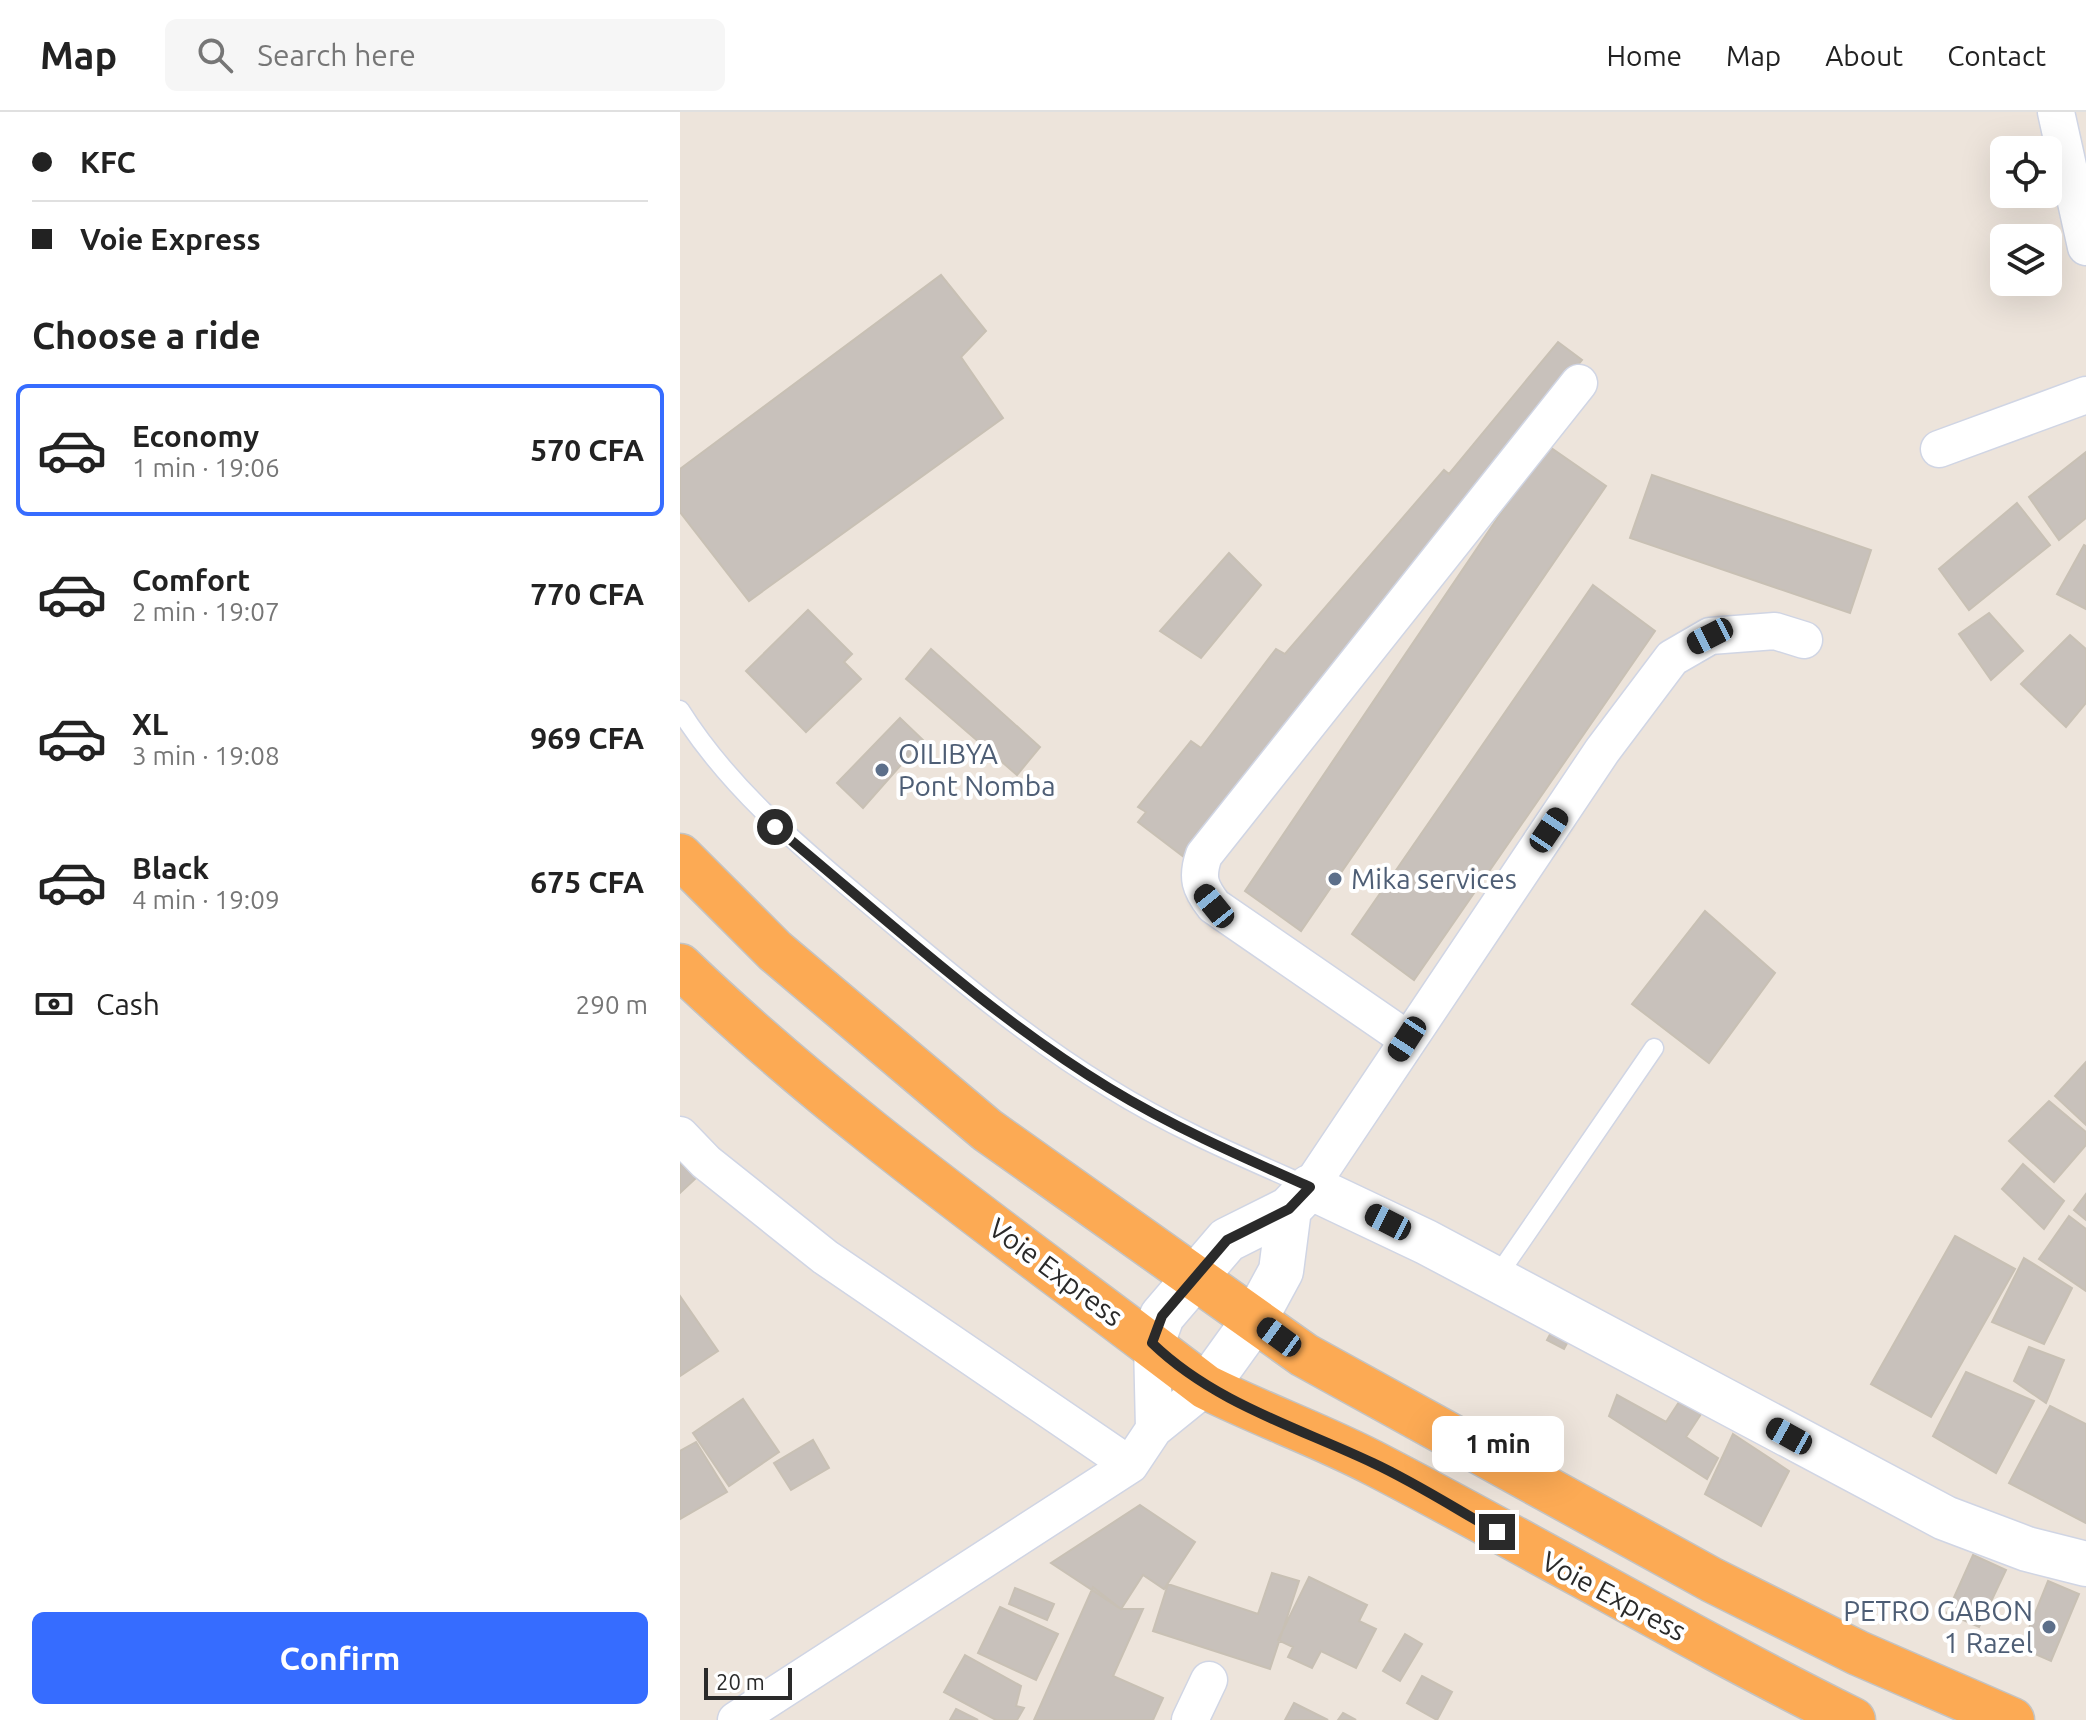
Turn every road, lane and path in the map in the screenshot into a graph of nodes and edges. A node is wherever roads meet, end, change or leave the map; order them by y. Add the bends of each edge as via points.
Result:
1 (2056, 112) edge
2 (2086, 247) edge
3 (1579, 383) dead end
4 (2086, 395) edge
5 (1939, 449) dead end
6 (1804, 640) dead end
7 (680, 710) edge
8 (680, 856) edge
9 (680, 966) edge
10 (1407, 1039) junction
11 (1654, 1048) dead end
12 (680, 1135) edge
13 (1299, 1198) junction
14 (1193, 1275) junction
15 (1496, 1278) junction
16 (1255, 1319) junction
17 (1152, 1343) junction
18 (1206, 1387) junction
19 (1154, 1429) junction
20 (1130, 1465) junction
21 (2086, 1564) edge
22 (1209, 1680) dead end
23 (736, 1720) edge
24 (1190, 1720) edge
25 (1853, 1720) edge
26 (2012, 1720) edge

1 - 2 street
3 - 10 street via 1204,855 1199,871 1199,887 1214,906
4 - 5 street
6 - 10 street via 1775,631 1710,636 1672,658 1602,751
7 - 13 lane via 706,752 775,827 981,998 1107,1087
8 - 14 highway via 775,951 987,1130
9 - 17 highway, Voie Express via 901,1157
10 - 13 street
11 - 15 lane
12 - 20 street via 825,1257
13 - 14 street via 1227,1240
13 - 15 street via 1369,1213
13 - 16 street via 1281,1271
14 - 16 highway
14 - 17 street via 1162,1316
15 - 21 street via 1945,1518 2027,1549
16 - 18 street
16 - 26 highway via 1304,1355 1634,1539 1858,1653
17 - 18 highway, Voie Express
17 - 19 street
18 - 19 street
18 - 25 highway, Voie Express via 1375,1464
19 - 20 street
20 - 23 street
22 - 24 street

